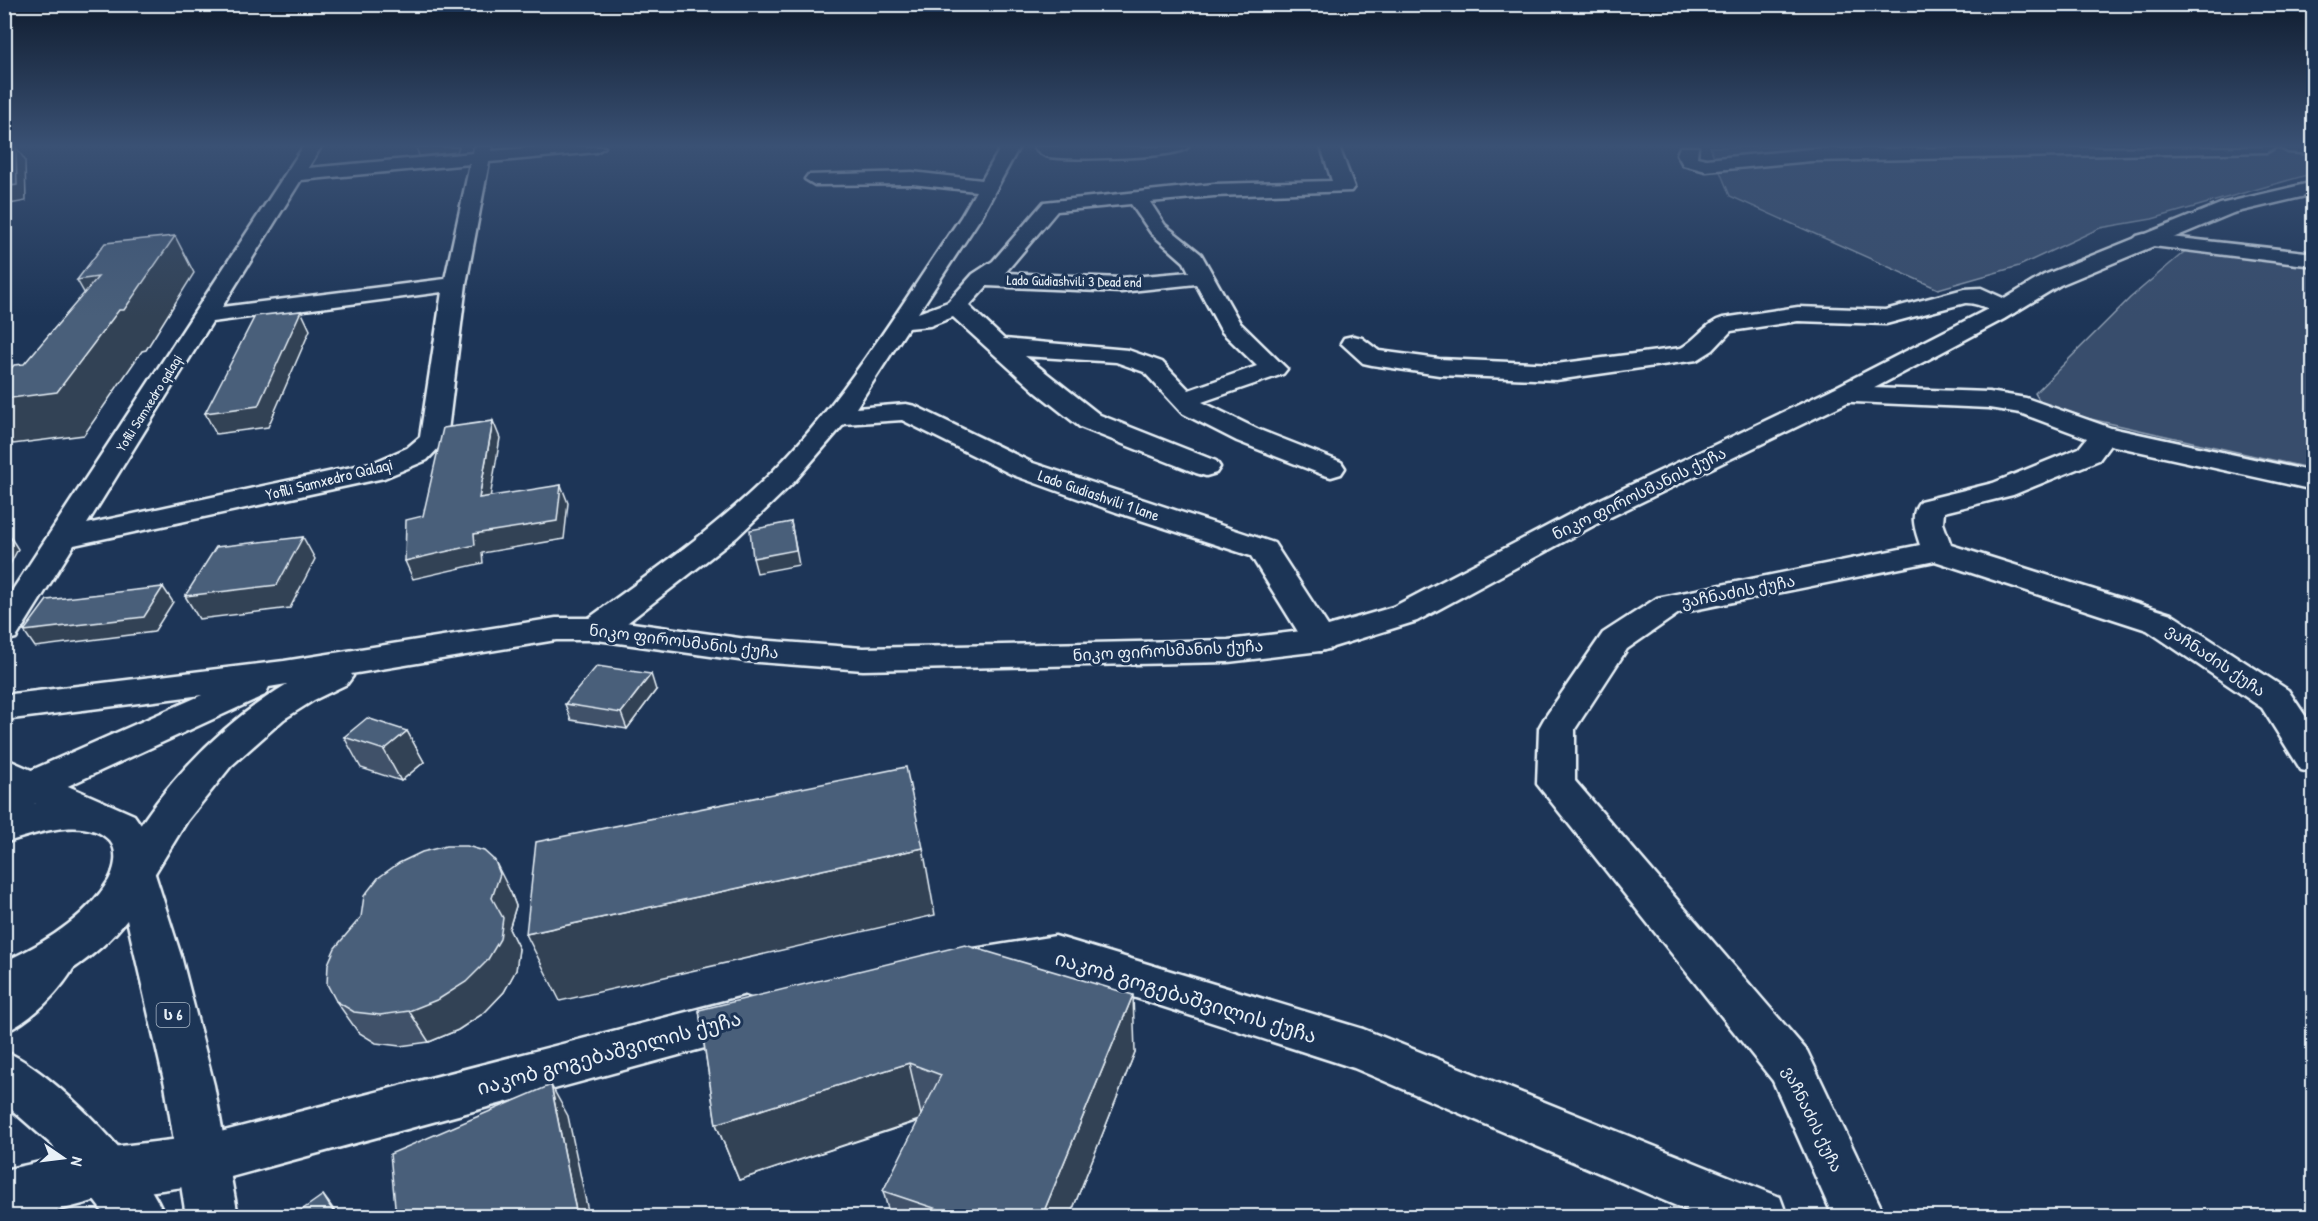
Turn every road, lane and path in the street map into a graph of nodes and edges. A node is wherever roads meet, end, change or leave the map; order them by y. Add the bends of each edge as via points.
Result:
1 (275, 204) edge
2 (471, 204) edge
3 (978, 204) edge
4 (1073, 204) edge
5 (1141, 204) edge
6 (2244, 204) edge
7 (2144, 240) junction
8 (2313, 260) edge
9 (1203, 277) junction
10 (981, 279) junction
11 (455, 284) junction
12 (956, 307) junction
13 (2006, 308) junction
14 (204, 316) junction
15 (903, 321) junction
16 (1353, 344) dead end
17 (997, 345) junction
18 (1840, 395) junction
19 (1184, 400) junction
20 (836, 417) junction
21 (2103, 435) junction
22 (1206, 467) dead end
23 (1331, 468) dead end
24 (2313, 481) edge
25 (64, 538) junction
26 (1937, 551) junction
27 (597, 629) junction
28 (4, 630) edge
29 (1320, 640) junction
30 (389, 657) junction
31 (284, 673) junction
32 (4, 708) edge
33 (2313, 760) edge
34 (24, 795) edge
35 (4, 819) edge
36 (4, 828) edge
37 (134, 871) junction
38 (74, 944) junction
39 (931, 976) edge
40 (4, 983) edge
41 (784, 1007) edge
42 (4, 1012) edge
43 (4, 1073) edge
44 (205, 1160) junction
45 (104, 1173) junction
46 (4, 1196) edge
47 (138, 1216) edge
48 (212, 1216) edge
49 (1761, 1216) edge
50 (1858, 1216) edge

1 - 14 main road, Yofili Samxedro qalaqi
2 - 11 main road, Yofili Samxedro Qalaqi
3 - 15 main road
4 - 10 main road via 1051,206 1001,266
5 - 9 main road via 1158,229 1192,259
6 - 7 main road, ნიკო ფიროსმანის ქუჩა
7 - 8 main road
7 - 13 main road, ნიკო ფიროსმანის ქუჩა via 2052,280
9 - 10 main road, Lado Gudiashvili 3 Dead end via 1121,285
9 - 19 main road via 1230,327 1274,369
10 - 12 main road
11 - 14 main road
11 - 25 main road, Yofili Samxedro Qalaqi via 433,440 417,454 384,469
12 - 15 main road via 930,319
12 - 17 main road
13 - 16 main road via 1982,296 1964,296 1886,317 1798,314 1723,325 1688,355 1556,372 1439,367 1372,358
13 - 18 main road, ნიკო ფიროსმანის ქუჩა
14 - 25 main road, Yofili Samxedro qalaqi
15 - 20 main road
17 - 19 main road via 1119,355 1153,367
17 - 22 main road via 1090,421
18 - 21 main road via 1989,400 2026,406
18 - 29 main road, ნიკო ფიროსმანის ქუჩა via 1589,516 1405,614
19 - 23 main road via 1247,435
20 - 27 main road via 784,476 726,531
20 - 29 main road, Lado Gudiashvili 1 lane via 906,412 1023,469 1263,550
21 - 24 main road
21 - 26 main road via 2089,454 2003,489 1930,507 1928,523
25 - 28 main road, Yofili Samxedro qalaqi
26 - 33 main road, ვაჩნაძის ქუჩა via 2159,622 2275,699
26 - 50 main road, ვაჩნაძის ქუჩა via 1670,605 1615,641 1557,728 1556,784 1790,1066
27 - 29 main road, ნიკო ფიროსმანის ქუჩა via 746,650 863,659 1228,651
27 - 30 main road, ნიკო ფიროსმანის ქუჩა via 556,629
30 - 31 main road, ნიკო ფიროსმანის ქუჩა
30 - 37 main road via 332,676 292,696 232,740 164,821
31 - 32 main road
31 - 34 main road
34 - 35 main road
34 - 36 main road
34 - 37 main road via 102,817 124,828 136,847
37 - 38 main road via 122,895
37 - 44 main road, ს 6 via 159,949
38 - 40 main road via 32,971
38 - 42 main road
39 - 49 main road, იაკობ გოგებაშვილის ქუჩა via 1054,954 1363,1050
41 - 44 main road, იაკობ გოგებაშვილის ქუჩა
43 - 45 main road via 70,1128
44 - 45 main road, იაკობ გოგებაშვილის ქუჩა
44 - 48 main road, ს 6
45 - 46 main road, იაკობ გოგებაშვილის ქუჩა
45 - 47 main road

